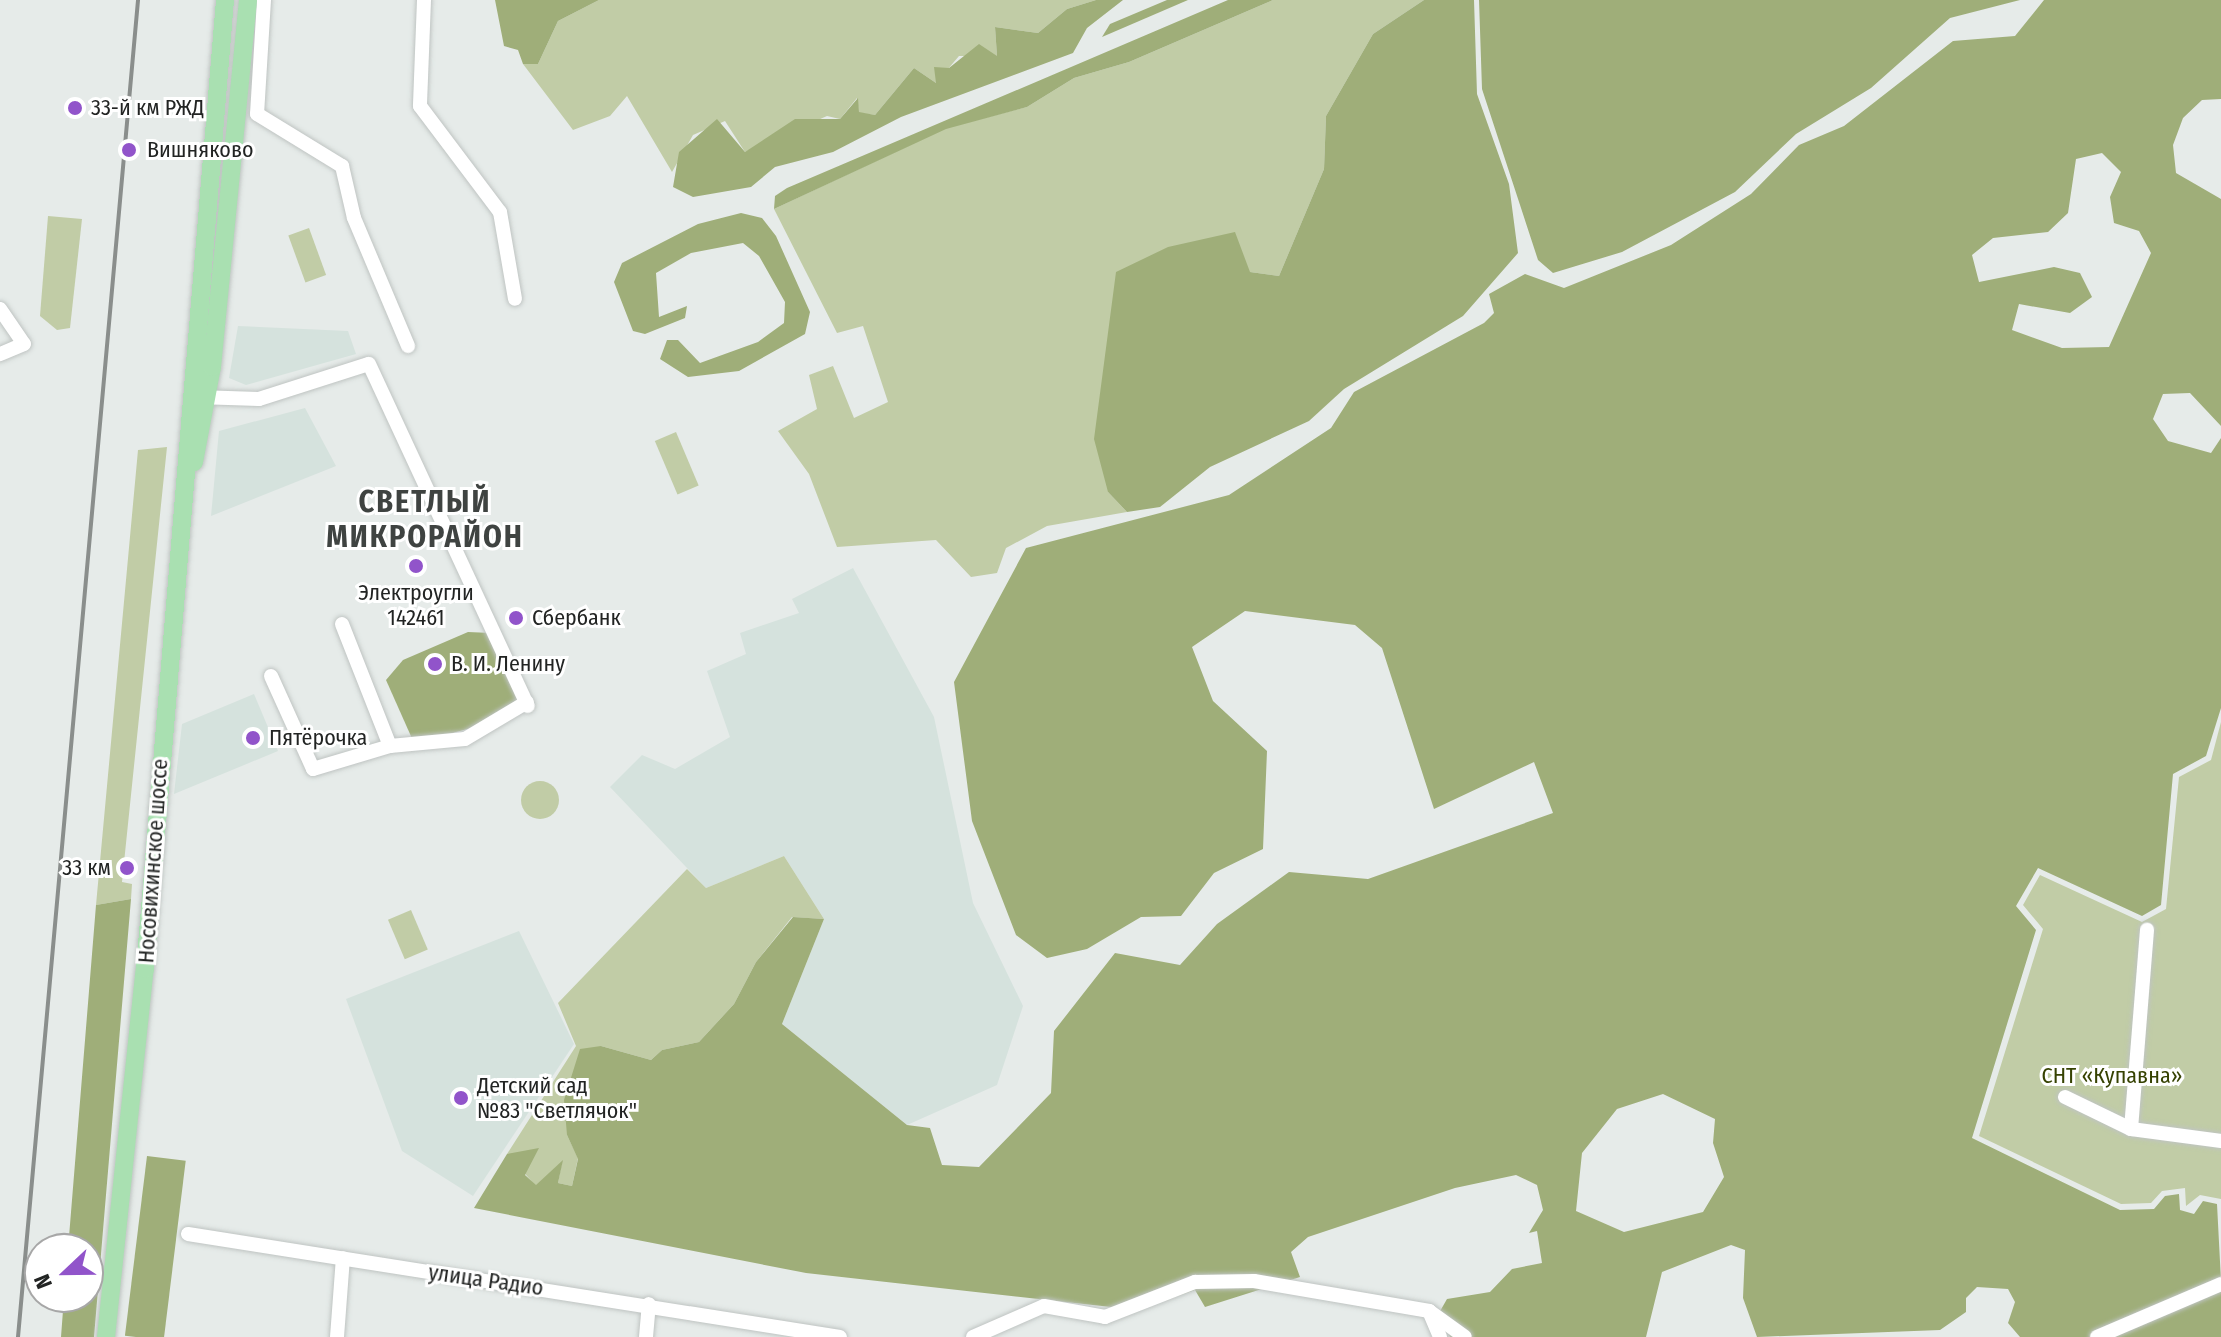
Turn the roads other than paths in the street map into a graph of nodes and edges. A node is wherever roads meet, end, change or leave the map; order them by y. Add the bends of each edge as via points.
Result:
1 (225, 0) edge
2 (248, 0) edge
3 (264, 0) edge
4 (424, 0) edge
5 (515, 299) dead end
6 (0, 309) edge
7 (408, 346) dead end
8 (0, 354) edge
9 (197, 397) junction
10 (342, 624) dead end
11 (271, 676) dead end
12 (390, 746) junction
13 (2147, 930) dead end
14 (2065, 1097) dead end
15 (2131, 1129) junction
16 (2221, 1141) edge
17 (188, 1234) dead end
18 (343, 1258) junction
19 (2221, 1284) edge
20 (649, 1304) junction
21 (1429, 1311) junction
22 (106, 1337) edge
23 (337, 1337) edge
24 (646, 1337) edge
25 (840, 1337) edge
26 (973, 1337) edge
27 (1440, 1337) edge
28 (1465, 1337) edge
29 (2097, 1337) edge

1 - 9 main road, Носовихинское шоссе
2 - 9 main road, Носовихинское шоссе
3 - 7 street via 257,114 342,166 354,218
4 - 5 street via 420,106 500,212
6 - 8 street via 24,338 17,352
9 - 12 street via 259,399 369,364 528,704 465,739
9 - 22 main road, Носовихинское шоссе
10 - 12 street
11 - 12 street via 313,769
13 - 15 street
14 - 15 street
15 - 16 street
17 - 18 street, улица Радио
18 - 20 street, улица Радио
18 - 23 street
19 - 29 street
20 - 24 street
20 - 25 street, улица Радио
21 - 26 street via 1254,1281 1195,1282 1105,1317 1044,1306
21 - 27 street
21 - 28 street

